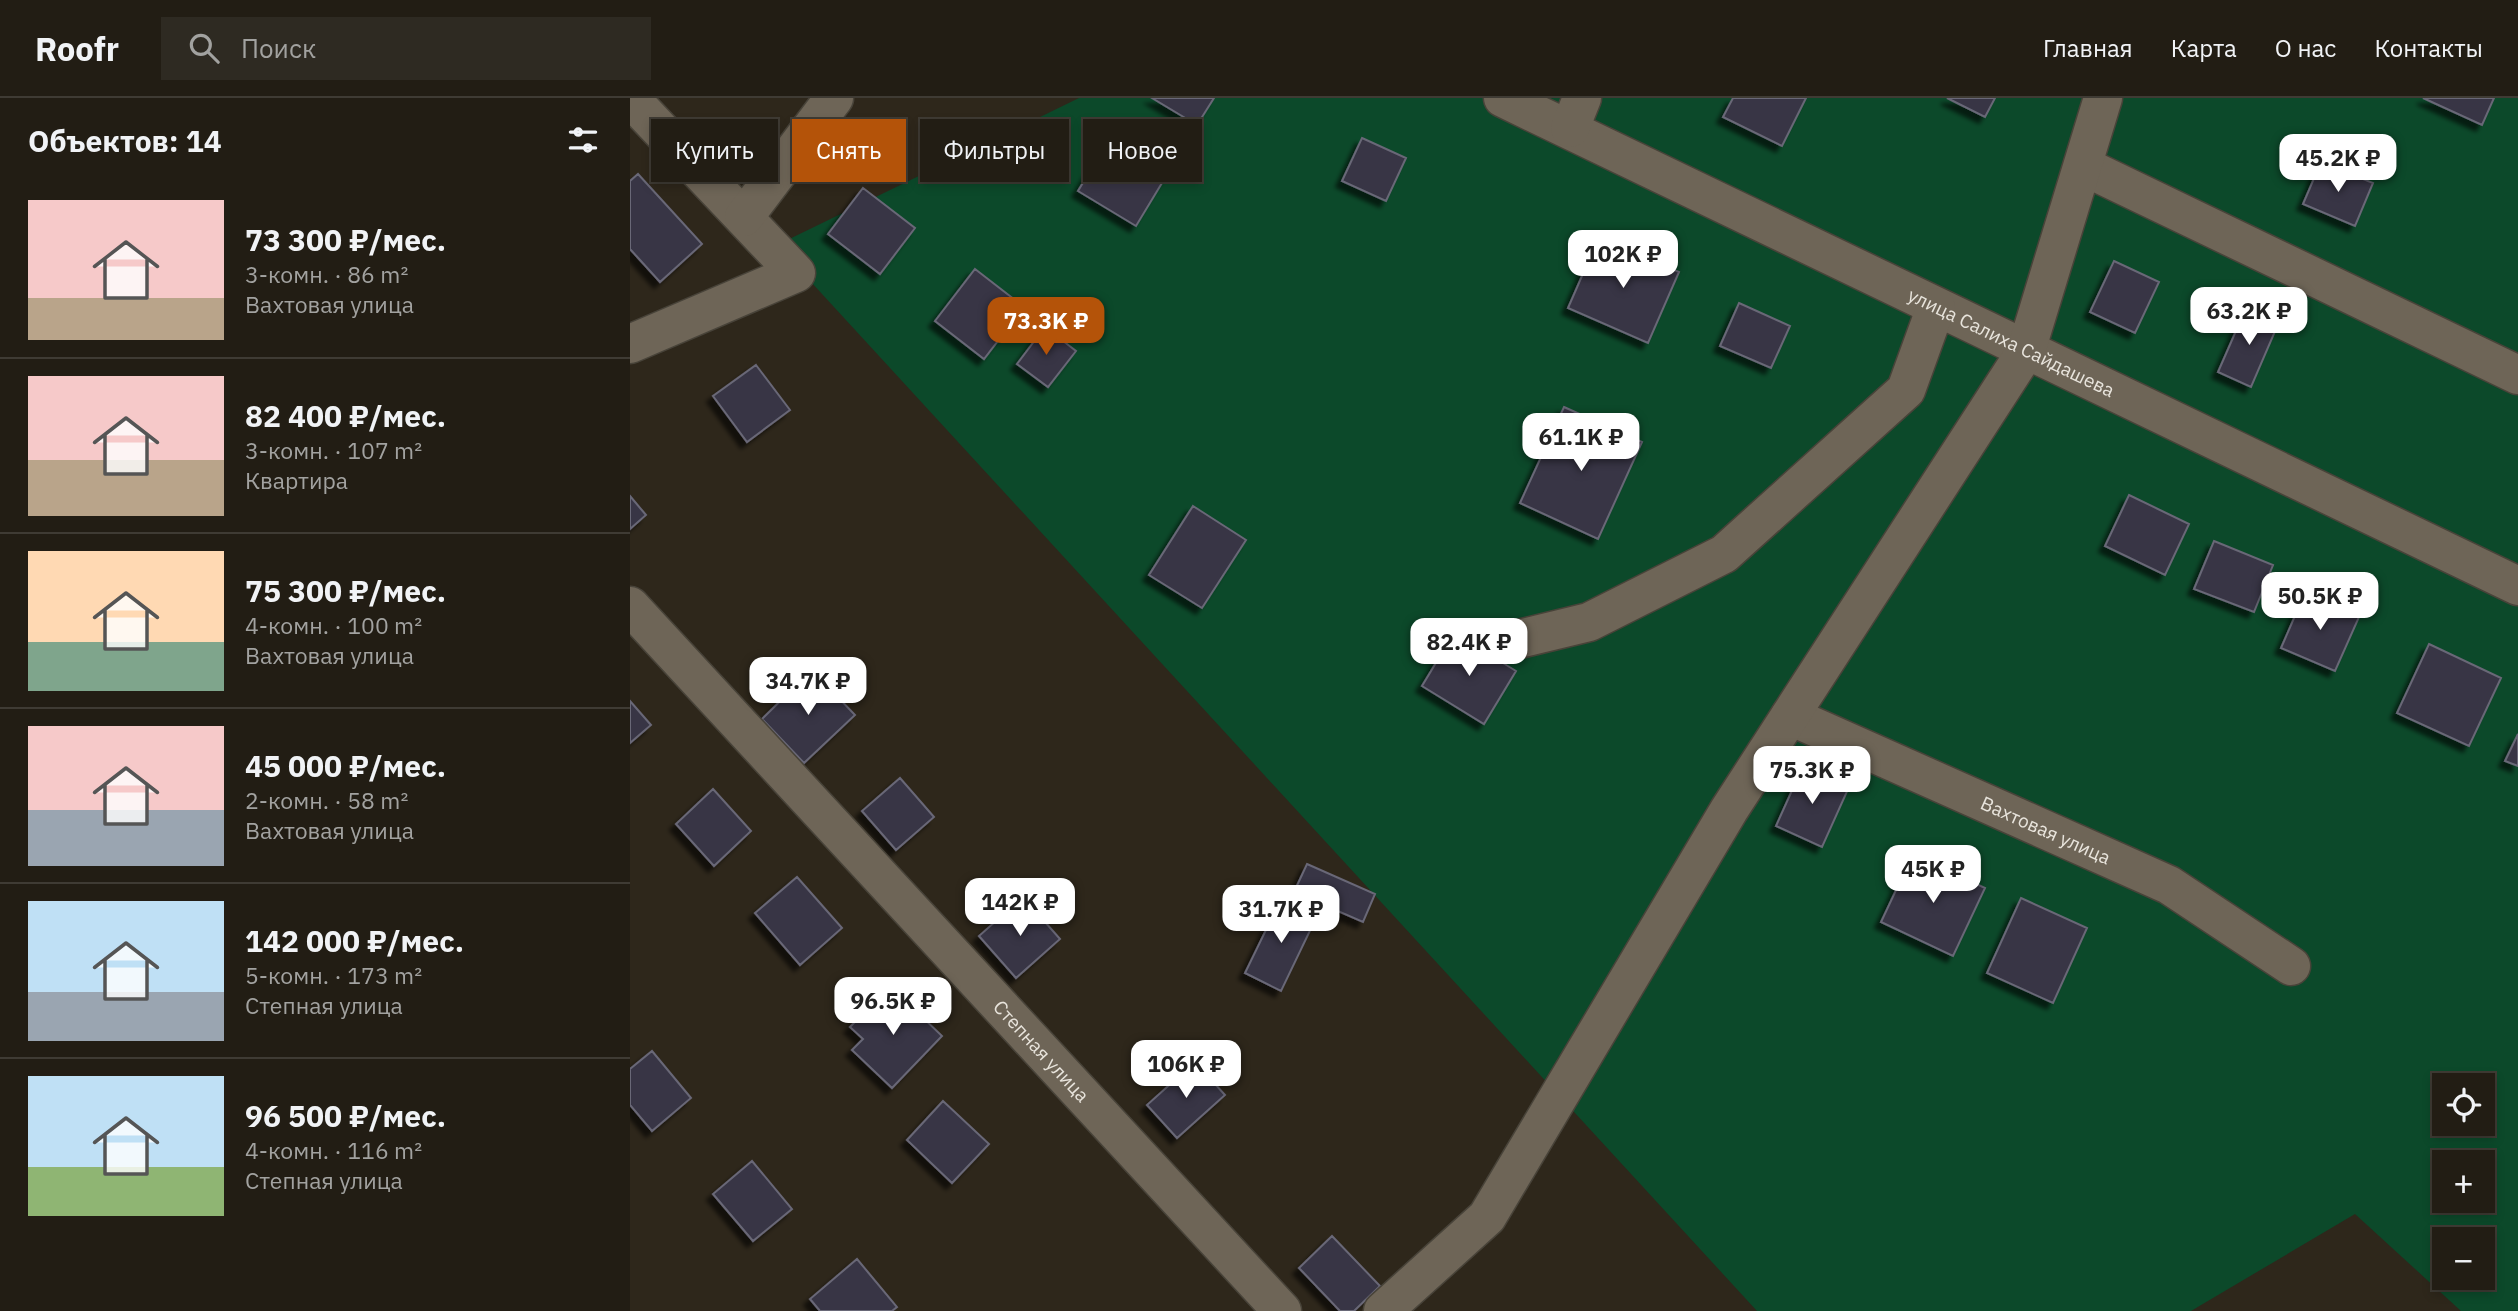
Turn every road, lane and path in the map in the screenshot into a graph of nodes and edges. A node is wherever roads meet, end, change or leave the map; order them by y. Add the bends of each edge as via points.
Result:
1 (630, 98) edge
2 (834, 98) edge
3 (1503, 98) edge
4 (2103, 98) edge
5 (1576, 113) edge
6 (2082, 166) junction
7 (744, 217) junction
8 (1936, 307) junction
9 (630, 344) edge
10 (2026, 351) junction
11 (2518, 375) edge
12 (2518, 586) edge
13 (630, 606) edge
14 (1518, 639) dead end
15 (1790, 716) junction
16 (2291, 966) dead end
17 (1282, 1311) edge
18 (1383, 1311) edge

1 - 7 street
2 - 7 street
3 - 5 street, улица Салиха Сайдашева
4 - 6 street
5 - 8 street, улица Салиха Сайдашева
6 - 10 street
6 - 11 street
7 - 9 street via 796,273
8 - 10 street, улица Салиха Сайдашева
8 - 14 street via 1906,390 1724,554 1589,622
10 - 12 street, улица Салиха Сайдашева
10 - 15 street
13 - 17 street, Степная улица
15 - 16 street, Вахтовая улица via 2169,884
15 - 18 street via 1729,810 1487,1217

